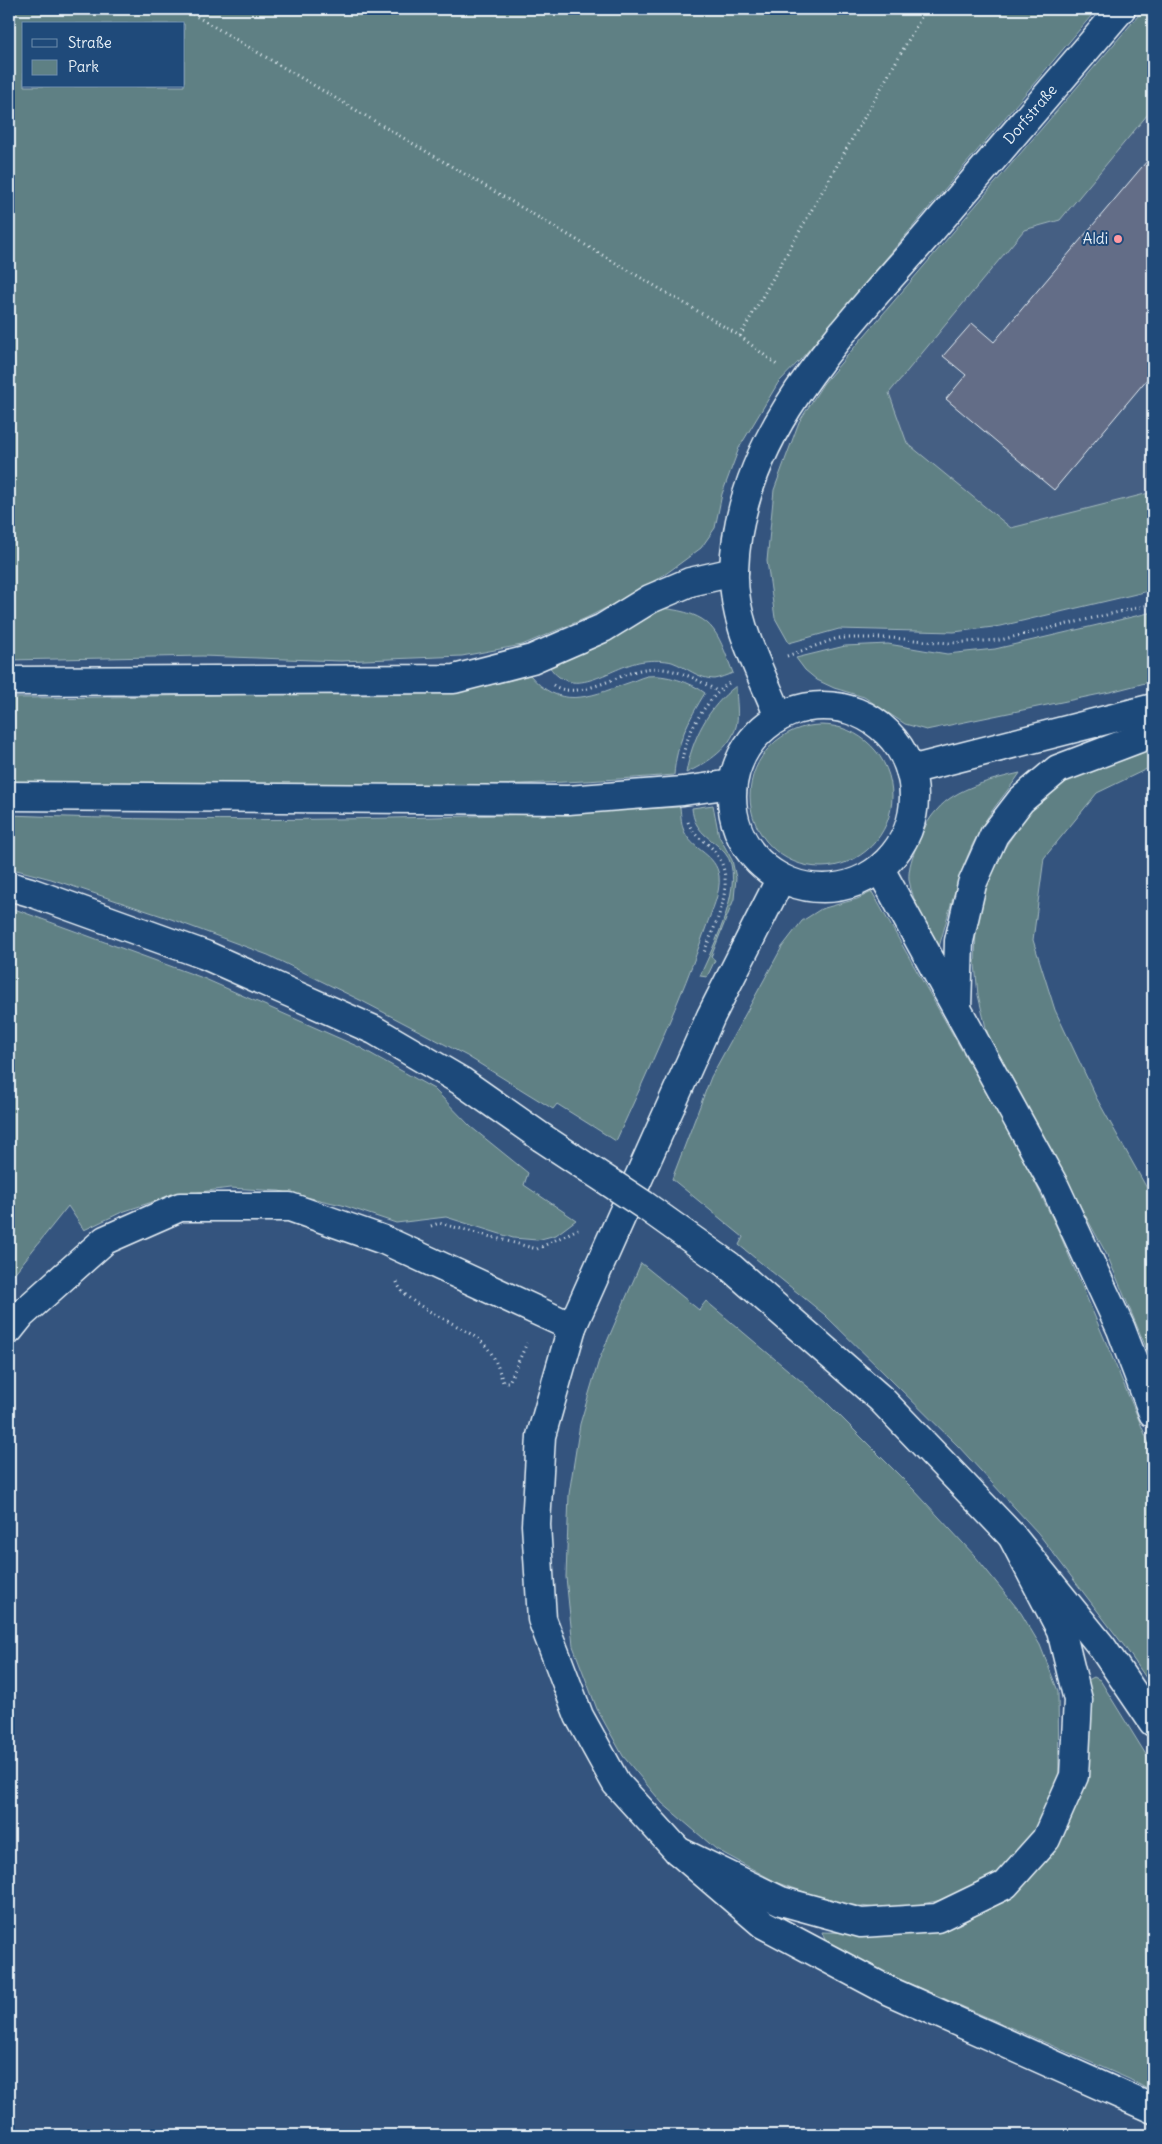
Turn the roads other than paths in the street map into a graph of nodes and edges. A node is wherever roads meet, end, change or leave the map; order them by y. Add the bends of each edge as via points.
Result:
1 (1121, 9) edge
2 (734, 572) junction
3 (9, 681) edge
4 (1153, 708) edge
5 (779, 717) junction
6 (1153, 734) edge
7 (910, 770) junction
8 (732, 784) junction
9 (9, 796) edge
10 (880, 869) junction
11 (781, 878) junction
12 (9, 886) edge
13 (957, 1010) junction
14 (572, 1327) junction
15 (9, 1330) edge
16 (1153, 1413) edge
17 (1012, 1536) junction
18 (1153, 1722) edge
19 (678, 1851) junction
20 (1153, 2109) edge

1 - 2 main road, Dorfstraße via 826,352 803,385 779,420 754,472 739,525
2 - 3 main road via 690,582 650,599 603,628 532,659 454,679
2 - 5 main road, Dorfstraße via 737,609
4 - 7 main road
5 - 7 main road via 804,707 831,706 857,712 880,726 898,746
5 - 8 main road via 757,734 741,757
6 - 13 main road via 1058,769 1021,800 994,835 972,884 959,941
7 - 10 main road via 914,794 911,818 902,841
8 - 9 main road via 568,800
8 - 11 main road via 737,828 762,865
10 - 11 main road via 848,884 825,887 802,885
10 - 13 main road
11 - 14 main road via 711,1016
12 - 17 main road, bridge via 205,955 374,1030 461,1081 728,1265 881,1399
13 - 16 main road via 1055,1187 1121,1329
14 - 15 main road via 384,1240 290,1207 180,1207 105,1240 21,1315
14 - 19 main road via 541,1436 536,1525 542,1619 579,1716 616,1783
17 - 18 main road via 1102,1647
17 - 19 main road via 1061,1630 1078,1700 1074,1776 1046,1839 1004,1886 937,1918 861,1923 781,1901
19 - 20 main road via 763,1924 889,1991

